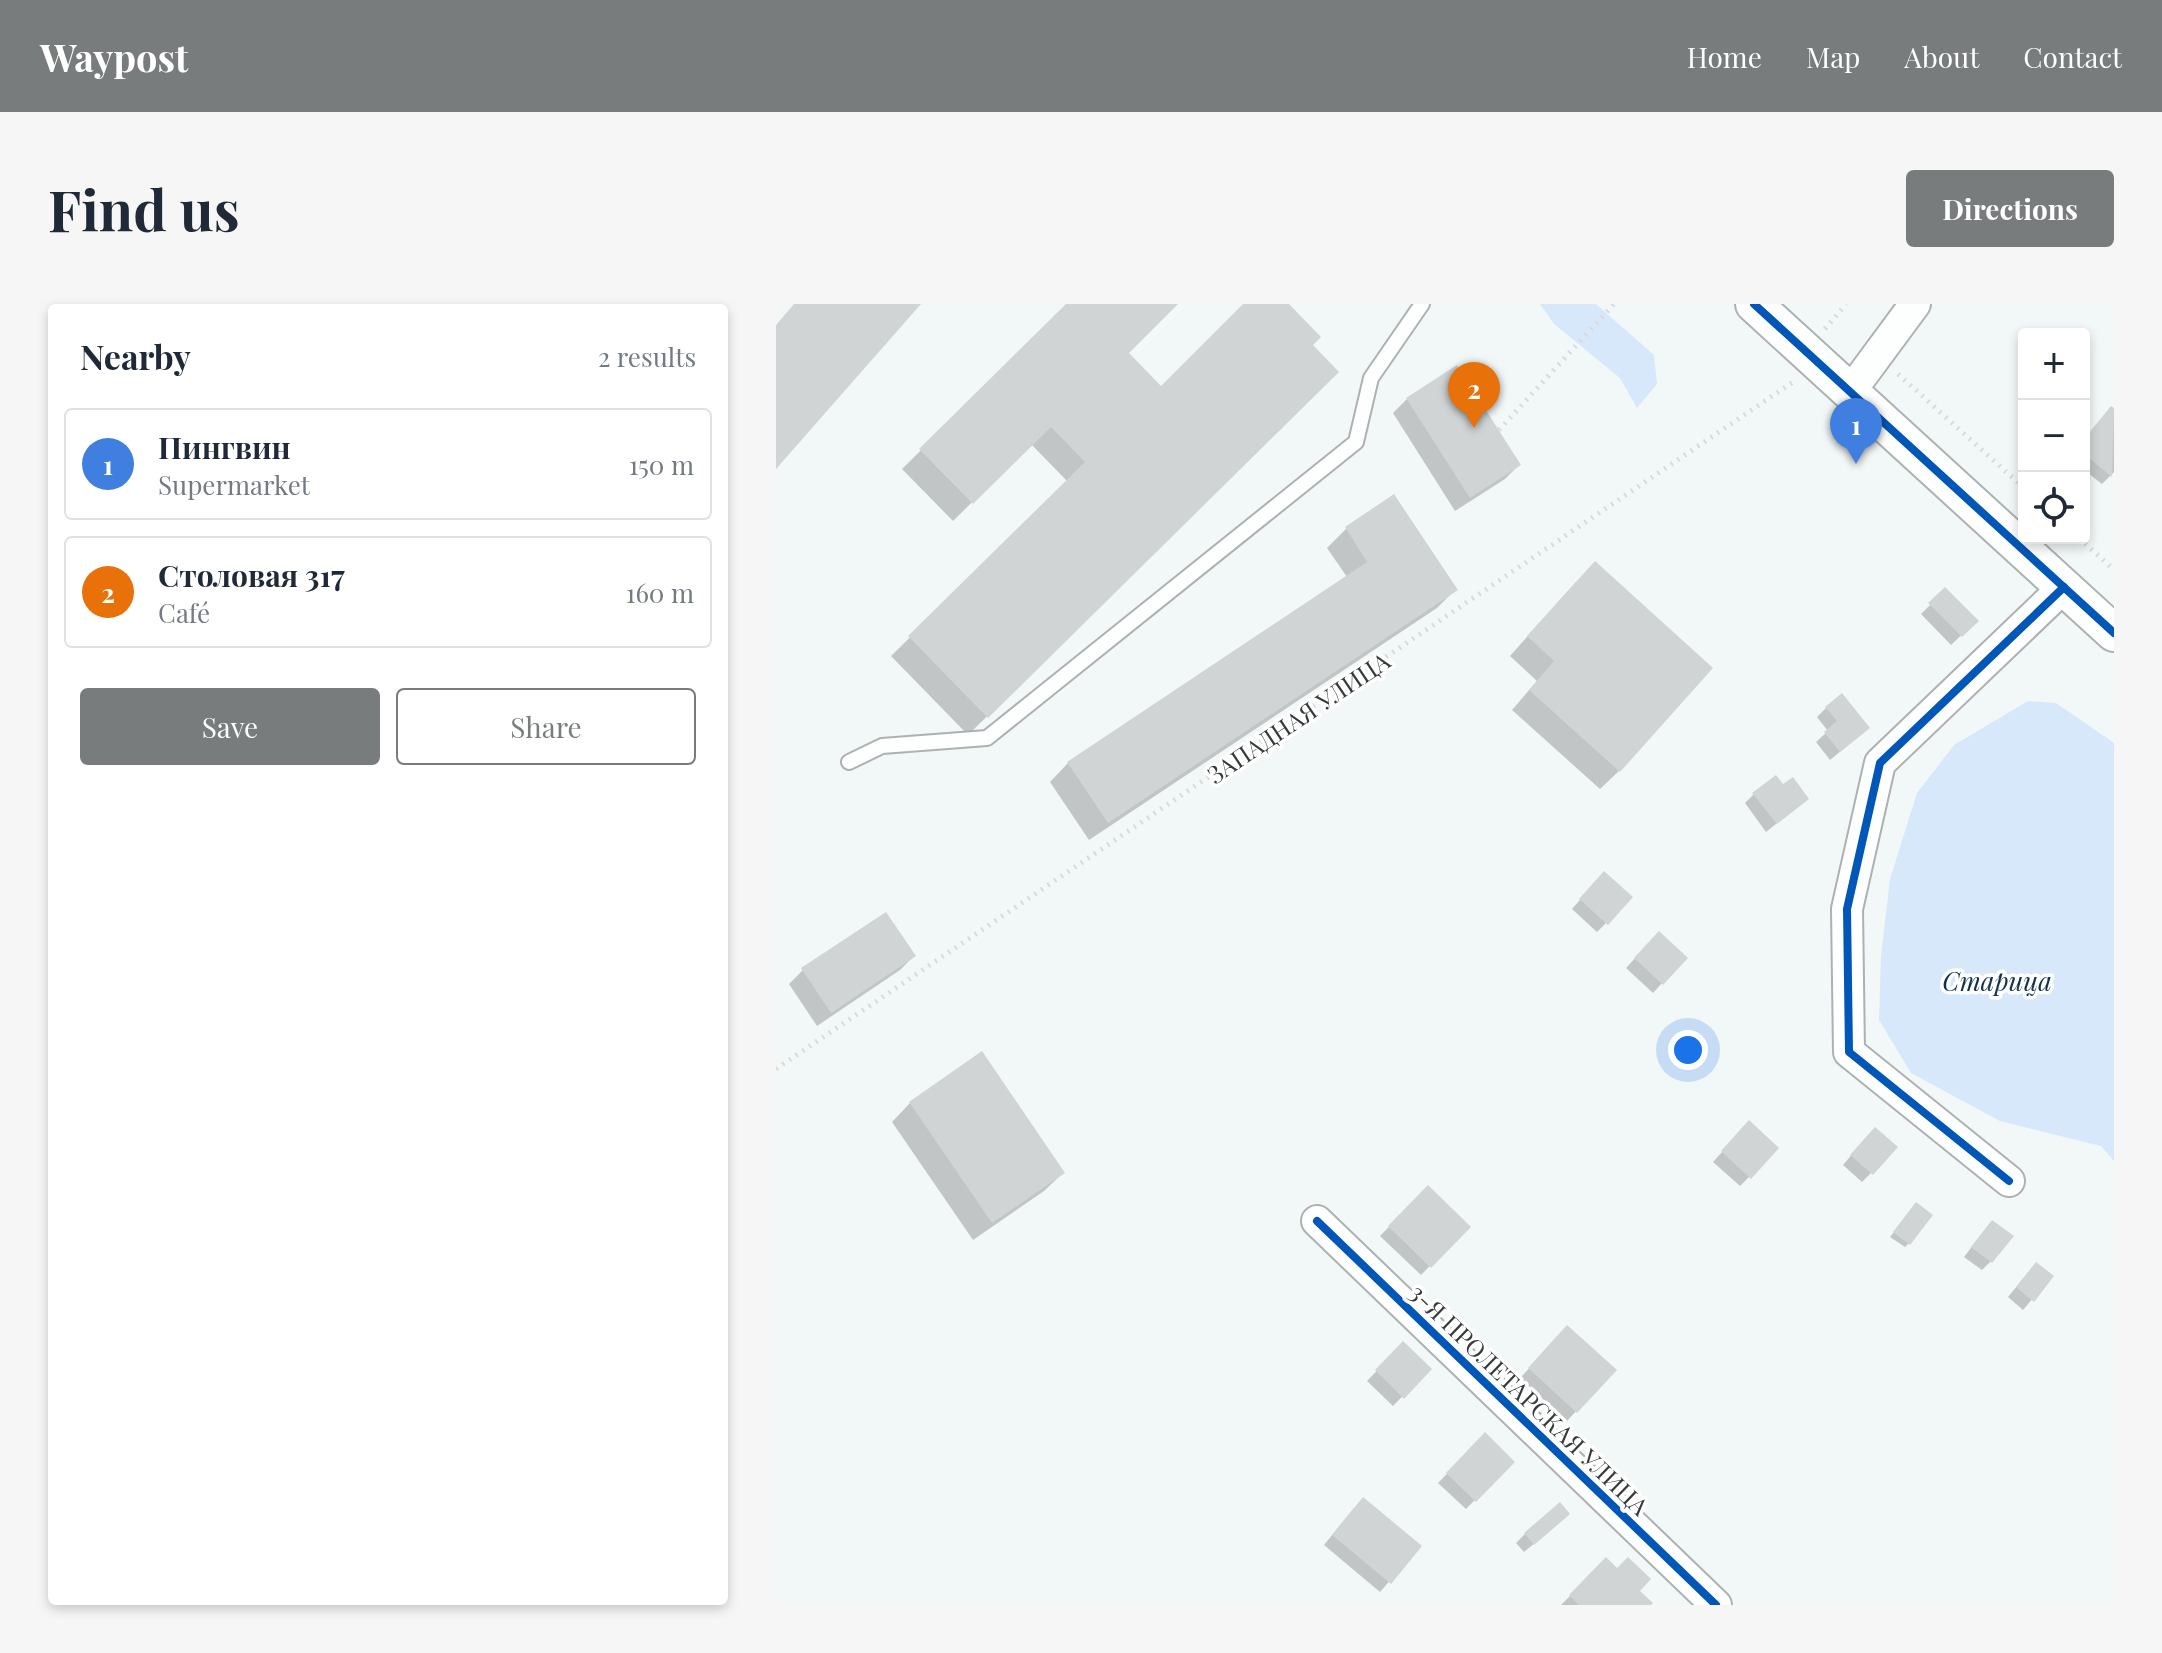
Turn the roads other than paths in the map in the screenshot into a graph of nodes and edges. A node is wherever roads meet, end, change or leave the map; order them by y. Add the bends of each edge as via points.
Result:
1 (1422, 304) edge
2 (1754, 304) edge
3 (1915, 304) edge
4 (1850, 392) junction
5 (2064, 587) junction
6 (2114, 633) edge
7 (849, 762) dead end
8 (2009, 1181) dead end
9 (1317, 1221) dead end
10 (1716, 1605) edge

1 - 7 lane via 1371,378 1356,442 987,738 882,746
2 - 4 street
3 - 4 street
4 - 5 street
5 - 6 street
5 - 8 street via 1880,763 1847,909 1849,1052
9 - 10 street, 3-Я ПРОЛЕТАРСКАЯ УЛИЦА

